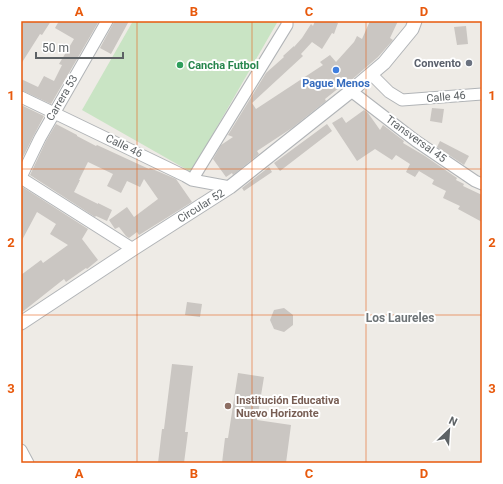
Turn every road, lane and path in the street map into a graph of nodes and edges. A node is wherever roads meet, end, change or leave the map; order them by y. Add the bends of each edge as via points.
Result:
1 (107, 21) edge
2 (287, 21) edge
3 (415, 21) edge
4 (372, 74) junction
5 (351, 91) junction
6 (482, 94) edge
7 (21, 97) edge
8 (54, 112) junction
9 (21, 177) edge
10 (192, 180) junction
11 (482, 184) edge
12 (230, 188) junction
13 (133, 249) junction
14 (21, 323) edge
15 (21, 450) edge
16 (28, 463) edge

1 - 8 street, Carrera 53
2 - 10 street via 287,25
3 - 4 street, Circular 52 via 412,29
4 - 5 street, Circular 52
4 - 6 street, Calle 46 via 389,92 402,100
5 - 11 street, Transversal 45 via 416,141
5 - 12 street, Circular 52
7 - 8 street, Calle 46
8 - 9 street, Carrera 53
8 - 10 street, Calle 46
9 - 13 street
10 - 12 street, Calle 46
12 - 13 street, Circular 52
13 - 14 street, Circular 52
15 - 16 street

